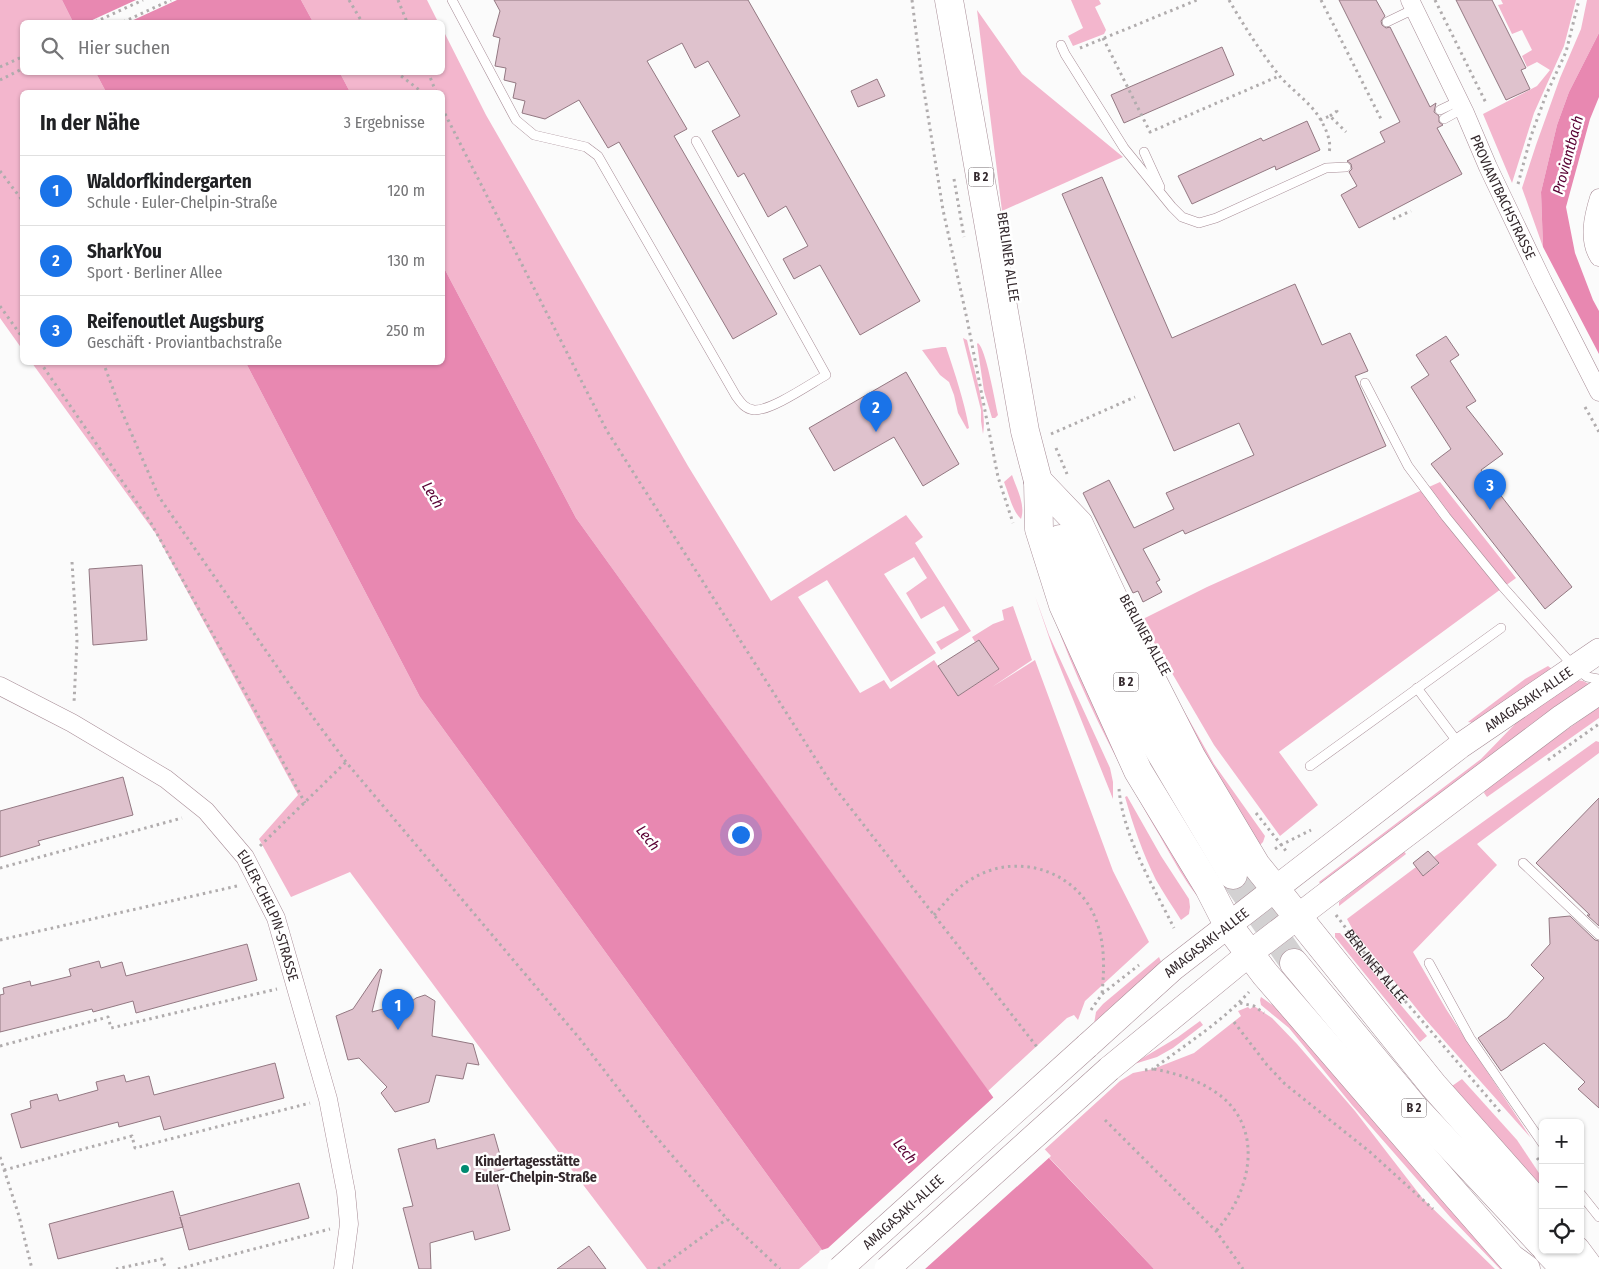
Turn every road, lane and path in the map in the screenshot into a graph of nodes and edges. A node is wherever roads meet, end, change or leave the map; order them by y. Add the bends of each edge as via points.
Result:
1 (143, 0) edge
2 (171, 0) edge
3 (349, 0) edge
4 (398, 0) edge
5 (452, 0) edge
6 (912, 0) edge
7 (949, 0) edge
8 (1197, 0) edge
9 (1229, 0) edge
10 (1321, 0) edge
11 (1434, 0) edge
12 (1580, 0) edge
13 (1412, 4) edge
14 (99, 20) edge
15 (127, 20) edge
16 (361, 20) edge
17 (406, 20) edge
18 (1387, 22) dead end
19 (1103, 38) junction
20 (1061, 45) dead end
21 (1065, 54) junction
22 (20, 58) edge
23 (0, 67) edge
24 (20, 70) edge
25 (400, 75) edge
26 (429, 75) edge
27 (1279, 76) junction
28 (0, 80) edge
29 (419, 90) edge
30 (435, 90) edge
31 (1486, 103) dead end
32 (1461, 105) junction
33 (1336, 109) dead end
34 (1440, 110) dead end
35 (445, 112) edge
36 (1330, 116) junction
37 (1381, 119) dead end
38 (1444, 119) dead end
39 (1320, 120) junction
40 (1346, 132) dead end
41 (696, 141) dead end
42 (1144, 152) dead end
43 (1346, 167) dead end
44 (1326, 168) junction
45 (0, 171) edge
46 (20, 197) edge
47 (1502, 197) junction
48 (1599, 198) edge
49 (1166, 199) junction
50 (1411, 211) dead end
51 (1393, 219) dead end
52 (1599, 257) edge
53 (0, 306) edge
54 (20, 334) edge
55 (42, 365) edge
56 (105, 365) edge
57 (1366, 383) dead end
58 (1599, 392) edge
59 (1135, 397) dead end
60 (1048, 425) dead end
61 (1051, 434) junction
62 (1069, 479) dead end
63 (1038, 481) junction
64 (1013, 523) dead end
65 (72, 562) dead end
66 (1501, 628) dead end
67 (1599, 651) edge
68 (1575, 668) junction
69 (1599, 679) edge
70 (0, 686) edge
71 (1417, 688) junction
72 (1599, 692) edge
73 (72, 724) junction
74 (1460, 746) junction
75 (346, 762) junction
76 (1310, 766) dead end
77 (1118, 786) dead end
78 (305, 803) junction
79 (206, 811) junction
80 (1254, 811) dead end
81 (1281, 845) junction
82 (245, 857) junction
83 (1523, 863) dead end
84 (0, 868) edge
85 (1244, 870) junction
86 (1300, 870) junction
87 (258, 881) junction
88 (1275, 889) junction
89 (1322, 898) junction
90 (934, 915) junction
91 (1298, 917) junction
92 (1228, 925) junction
93 (1174, 928) dead end
94 (1599, 934) edge
95 (0, 940) edge
96 (1249, 954) junction
97 (1294, 963) tunnel mouth
98 (1429, 963) dead end
99 (1140, 964) dead end
100 (295, 984) junction
101 (1240, 1003) dead end
102 (1234, 1022) dead end
103 (0, 1046) edge
104 (1037, 1048) dead end
105 (328, 1098) junction
106 (1504, 1116) dead end
107 (1105, 1120) dead end
108 (1539, 1138) edge
109 (1533, 1152) dead end
110 (0, 1157) edge
111 (1542, 1164) edge
112 (4, 1170) junction
113 (1423, 1199) dead end
114 (1584, 1199) edge
115 (1539, 1204) edge
116 (1599, 1217) edge
117 (727, 1219) junction
118 (349, 1224) junction
119 (1216, 1231) junction
120 (1539, 1241) edge
121 (1551, 1254) edge
122 (1579, 1254) edge
123 (32, 1269) edge
124 (116, 1269) edge
125 (166, 1269) edge
126 (178, 1269) edge
127 (343, 1269) edge
128 (658, 1269) edge
129 (780, 1269) edge
130 (840, 1269) edge
131 (887, 1269) edge
132 (1243, 1269) edge
133 (1526, 1269) edge
134 (1565, 1269) edge
135 (1590, 1269) edge

1 - 14 path
2 - 15 path
3 - 16 path
4 - 17 path
5 - 41 lane via 516,120 534,135 586,147 598,156 736,396 743,406 754,410 768,408 826,375
6 - 64 path via 943,210 998,476
7 - 63 main road, BERLINER ALLEE / B 2 via 1025,430
8 - 19 path
9 - 27 path via 1245,29
10 - 37 path
11 - 31 path
12 - 47 path via 1566,52 1531,136 1517,188
13 - 18 lane
13 - 32 street, PROVIANTBACHSTRASSE
19 - 21 path
19 - 27 path via 1150,132
20 - 21 lane
21 - 49 lane via 1124,148
22 - 23 path
24 - 28 path
25 - 29 path
26 - 30 path
27 - 39 path
32 - 34 lane
32 - 38 lane
32 - 47 street, PROVIANTBACHSTRASSE
33 - 36 path
35 - 90 path via 607,431 831,783
36 - 39 path
36 - 40 path
39 - 44 path via 1330,146
42 - 49 lane
43 - 44 lane
44 - 49 lane via 1199,223 1182,217
45 - 46 path
47 - 58 street, PROVIANTBACHSTRASSE
48 - 52 street via 1592,236
50 - 51 path
53 - 54 path
55 - 78 path via 151,523
56 - 75 path via 159,497
57 - 68 lane via 1408,466 1503,587
59 - 61 path
60 - 61 path
61 - 62 path
63 - 85 main road, BERLINER ALLEE / B 2 via 1072,572 1156,745
63 - 92 main road via 1039,529 1063,605 1138,771
65 - 73 path via 77,640
66 - 71 lane
67 - 68 main road, AMAGASAKI-ALLEE
68 - 69 lane via 1586,677
68 - 74 main road, AMAGASAKI-ALLEE
70 - 73 street, EULER-CHELPIN-STRASSE
71 - 74 lane
71 - 76 lane
72 - 89 main road
73 - 79 street, EULER-CHELPIN-STRASSE via 166,779
74 - 86 main road, AMAGASAKI-ALLEE
75 - 78 path
75 - 117 path
77 - 93 path via 1133,842
78 - 82 path via 266,842
79 - 82 street, EULER-CHELPIN-STRASSE
79 - 84 path
80 - 81 path
81 - 85 path
81 - 86 path
82 - 87 street, EULER-CHELPIN-STRASSE
83 - 94 lane
85 - 88 main road, BERLINER ALLEE
86 - 88 main road, AMAGASAKI-ALLEE
87 - 95 path
87 - 100 street, EULER-CHELPIN-STRASSE via 276,918
88 - 91 main road, BERLINER ALLEE
88 - 92 main road, AMAGASAKI-ALLEE
89 - 91 main road
89 - 106 path, BERLINER ALLEE via 1369,959
90 - 99 path via 971,879 1005,866 1043,869 1060,876 1090,907 1103,946 1102,994
90 - 104 path
91 - 96 main road
91 - 115 main road, BERLINER ALLEE via 1433,1085
92 - 96 main road
92 - 130 main road, AMAGASAKI-ALLEE, bridge via 1172,969
96 - 131 main road, bridge via 1109,1069
96 - 133 main road via 1511,1258
97 - 120 main road, B 2 via 1412,1105
98 - 108 lane via 1470,1038
100 - 103 path via 111,1028 108,1017
100 - 105 street, EULER-CHELPIN-STRASSE
101 - 119 path via 1153,1069 1174,1073 1215,1092 1240,1118 1249,1150 1247,1176 1228,1217
102 - 113 path via 1285,1084
105 - 112 path via 135,1148 132,1136
105 - 118 street, EULER-CHELPIN-STRASSE
107 - 119 path
109 - 111 path
110 - 112 path
112 - 123 path via 20,1216
114 - 116 lane
117 - 128 path
117 - 129 path
118 - 126 path
118 - 127 street, EULER-CHELPIN-STRASSE
119 - 132 path
121 - 134 main road
122 - 135 main road
124 - 125 path via 162,1259

